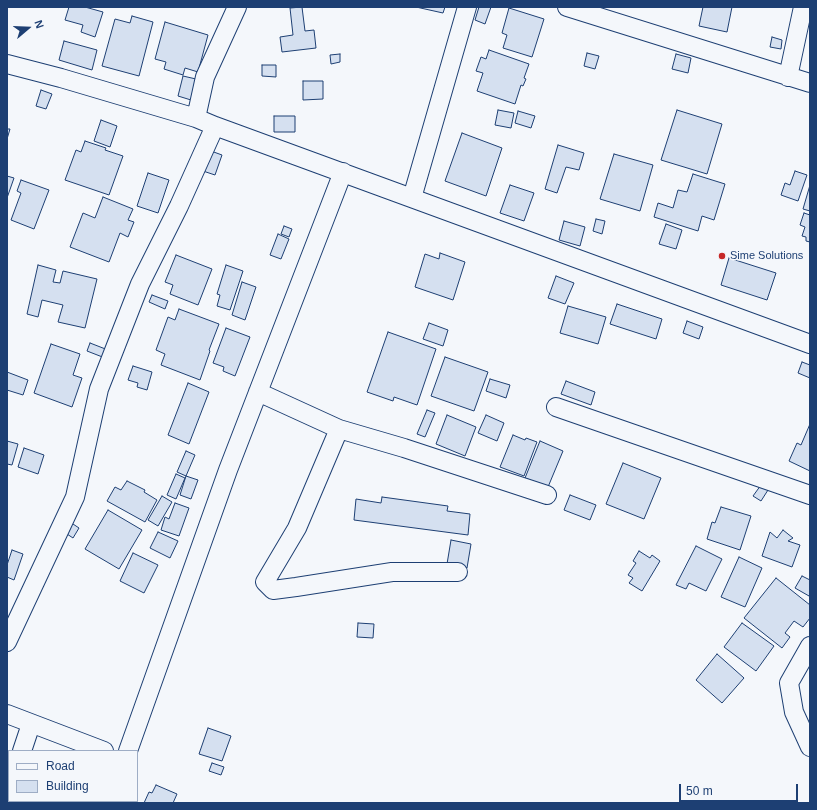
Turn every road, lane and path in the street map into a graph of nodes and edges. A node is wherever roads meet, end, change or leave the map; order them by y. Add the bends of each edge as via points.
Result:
1 (237, 7) edge
2 (467, 7) edge
3 (567, 7) edge
4 (802, 7) edge
5 (7, 64) edge
6 (788, 76) junction
7 (810, 83) edge
8 (196, 118) junction
9 (215, 126) junction
10 (343, 172) junction
11 (412, 198) junction
12 (810, 344) edge
13 (258, 392) junction
14 (556, 408) dead end
15 (339, 429) junction
16 (547, 495) dead end
17 (810, 495) edge
18 (458, 572) dead end
19 (7, 642) edge
20 (810, 646) edge
21 (7, 714) edge
22 (31, 724) junction
23 (810, 747) edge
24 (22, 750) edge
25 (101, 750) edge
26 (128, 750) edge

1 - 8 street via 205,77
2 - 11 street
3 - 6 street
4 - 6 street
5 - 8 street
6 - 7 street
8 - 9 street
9 - 10 street
9 - 19 street via 140,284 99,389 75,497
10 - 11 street
10 - 13 street
11 - 12 street
13 - 15 street
13 - 26 street
14 - 17 street
15 - 16 street
15 - 18 street via 297,528 266,582 273,590 392,572
20 - 23 street via 789,683 794,712
21 - 22 street
22 - 24 street
22 - 25 street

